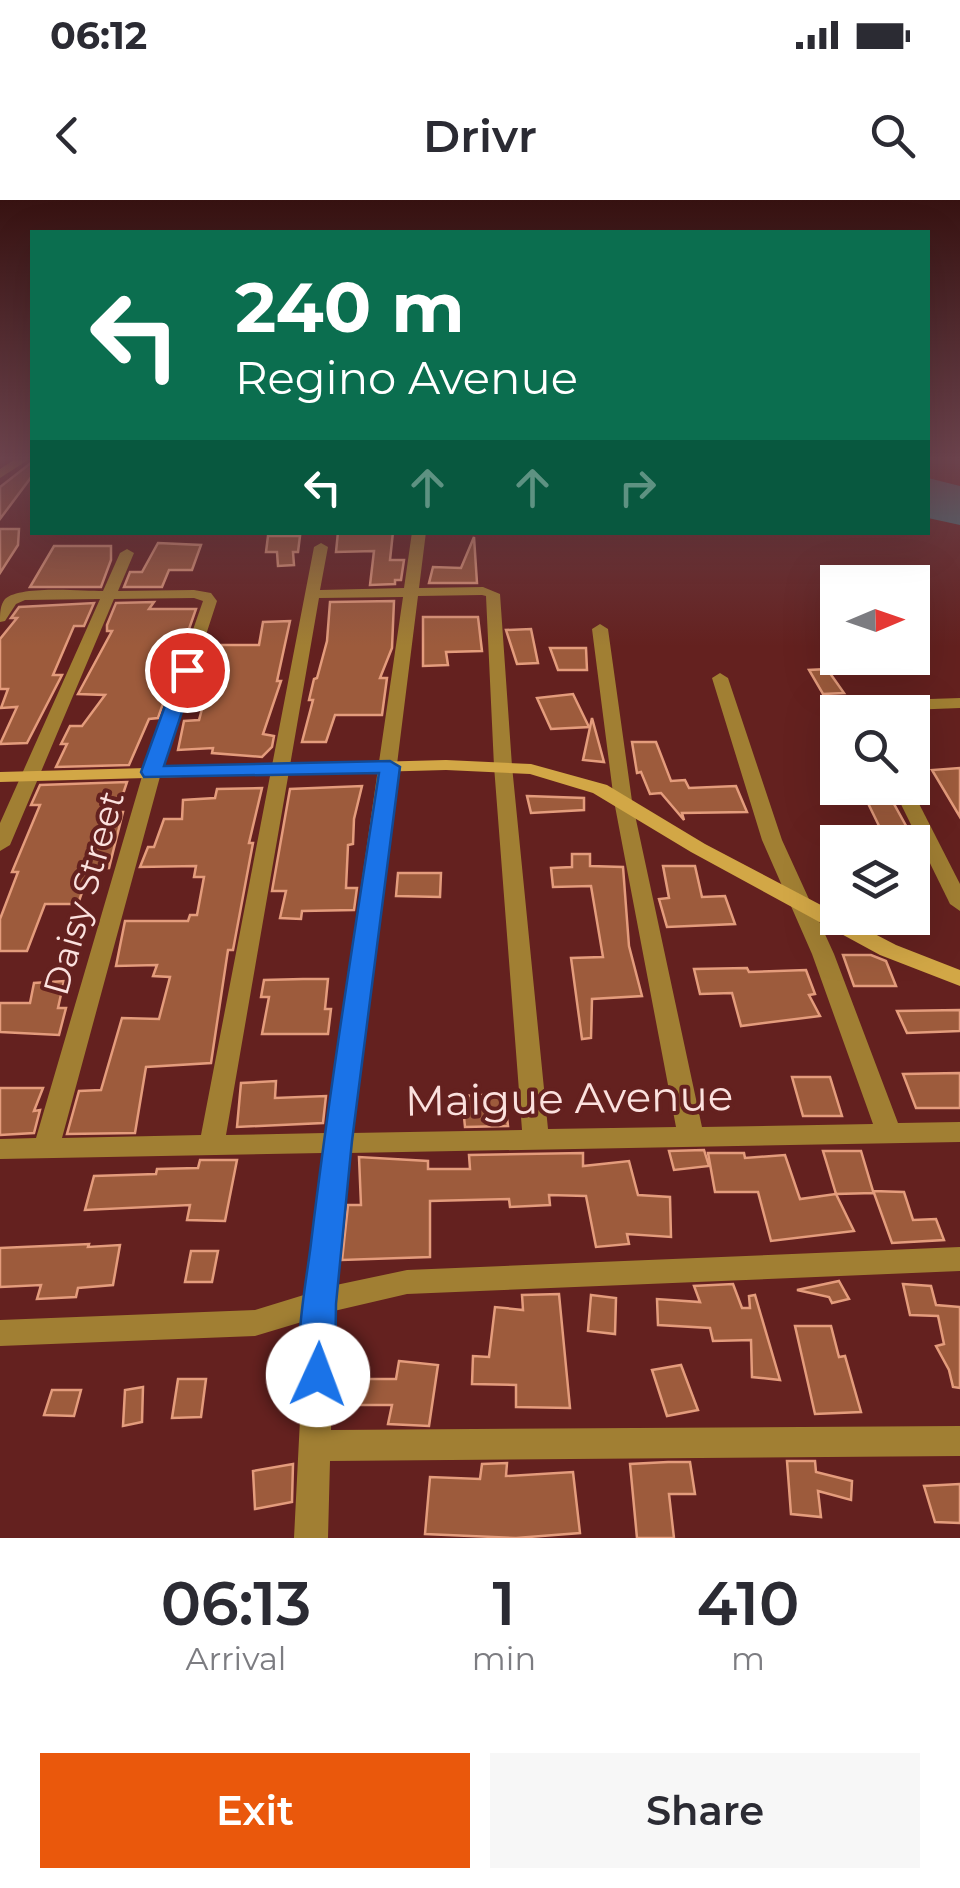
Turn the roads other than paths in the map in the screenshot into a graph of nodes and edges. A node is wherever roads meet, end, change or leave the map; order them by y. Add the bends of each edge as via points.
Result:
1 (419, 535) edge
2 (322, 547) dead end
3 (127, 552) dead end
4 (413, 592) junction
5 (110, 594) junction
6 (312, 594) junction
7 (0, 618) edge
8 (600, 629) dead end
9 (720, 678) dead end
10 (960, 703) edge
11 (930, 704) edge
12 (502, 766) junction
13 (390, 767) junction
14 (279, 770) junction
15 (152, 772) junction
16 (0, 776) edge
17 (30, 776) junction
18 (622, 800) junction
19 (910, 805) edge
20 (0, 845) edge
21 (801, 901) junction
22 (960, 904) edge
23 (960, 978) edge
24 (960, 1132) edge
25 (889, 1133) junction
26 (691, 1137) junction
27 (536, 1140) junction
28 (338, 1141) junction
29 (212, 1144) junction
30 (46, 1149) junction
31 (0, 1150) edge
32 (960, 1259) edge
33 (320, 1304) junction
34 (0, 1333) edge
35 (960, 1441) edge
36 (315, 1446) junction
37 (311, 1538) edge

1 - 4 street
2 - 6 street
3 - 5 street
4 - 6 street
4 - 12 street via 493,594
4 - 13 street
5 - 7 street via 23,596 11,600
5 - 15 street, Daisy Street via 202,594 210,601
5 - 17 street
6 - 14 street
8 - 18 street
9 - 21 street via 772,840
10 - 11 street
12 - 13 street
12 - 18 street via 577,780
12 - 27 street
13 - 14 street
13 - 28 street
14 - 15 street
14 - 29 street
15 - 17 street
15 - 30 street, Daisy Street
16 - 17 street
17 - 20 street
18 - 21 street
18 - 26 street
19 - 22 street
21 - 23 street via 900,956
21 - 25 street
24 - 25 street, Maigue Avenue
25 - 26 street, Maigue Avenue
26 - 27 street, Maigue Avenue
27 - 28 street, Maigue Avenue
28 - 29 street, Maigue Avenue
28 - 33 street
29 - 30 street, Maigue Avenue
30 - 31 street, Maigue Avenue
32 - 33 street via 376,1284
33 - 34 street via 237,1324
33 - 36 street
35 - 36 street
36 - 37 street

